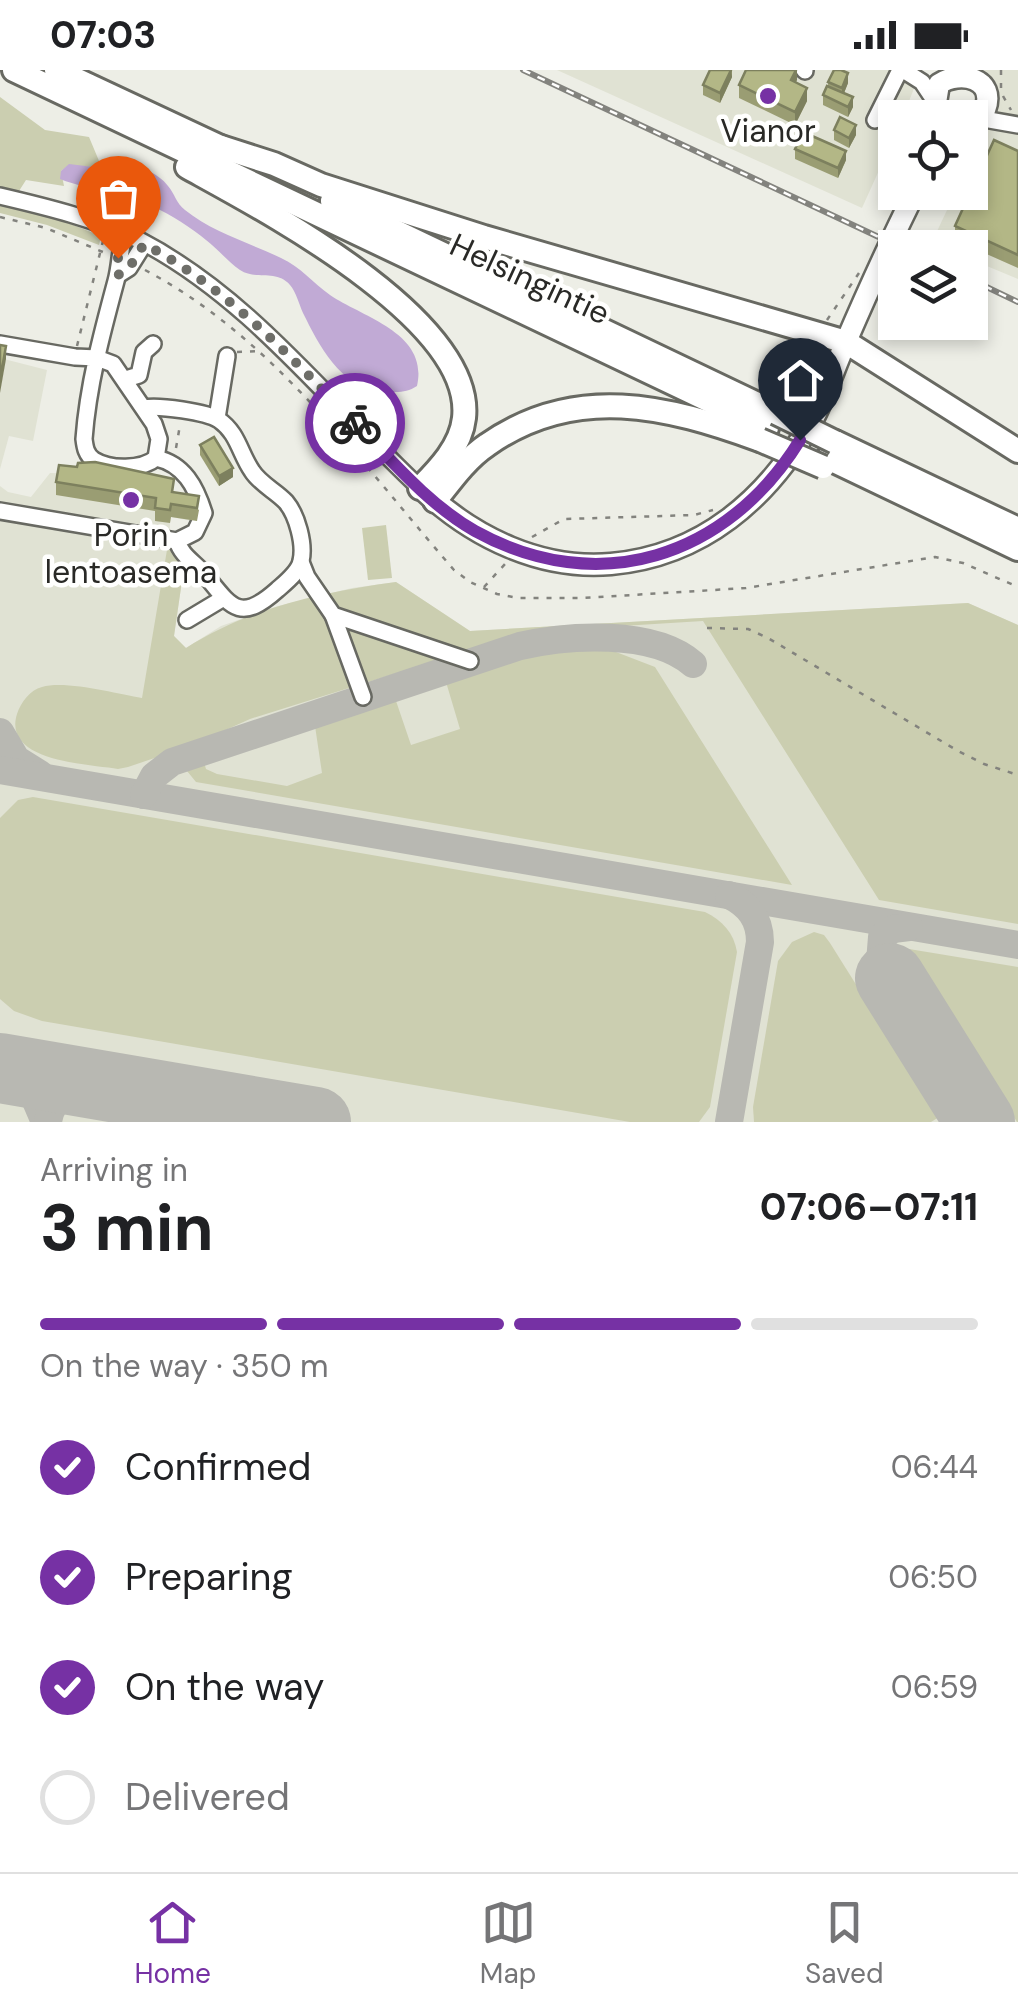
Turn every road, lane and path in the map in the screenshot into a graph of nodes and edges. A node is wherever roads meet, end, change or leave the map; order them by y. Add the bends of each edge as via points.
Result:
1 (56, 70) edge
2 (1001, 70) edge
3 (18, 72) edge
4 (905, 72) edge
5 (972, 76) edge
6 (930, 100) edge
7 (940, 100) edge
8 (981, 100) edge
9 (875, 120) dead end
10 (988, 121) edge
11 (1014, 123) edge
12 (221, 147) junction
13 (0, 196) edge
14 (906, 210) edge
15 (0, 216) edge
16 (124, 235) junction
17 (144, 244) junction
18 (100, 252) junction
19 (123, 266) junction
20 (846, 342) junction
21 (0, 344) edge
22 (152, 344) dead end
23 (259, 351) junction
24 (227, 356) joint
25 (75, 358) junction
26 (97, 358) junction
27 (126, 380) junction
28 (144, 408) junction
29 (217, 418) junction
30 (181, 421) dead end
31 (768, 427) junction
32 (176, 448) dead end
33 (1018, 451) edge
34 (829, 456) junction
35 (156, 458) junction
36 (428, 494) junction
37 (0, 511) edge
38 (1018, 529) edge
39 (177, 541) junction
40 (1018, 549) edge
41 (512, 557) dead end
42 (301, 562) junction
43 (1018, 587) edge
44 (483, 588) junction
45 (222, 600) junction
46 (333, 614) junction
47 (187, 620) dead end
48 (707, 628) dead end
49 (470, 662) dead end
50 (363, 697) dead end
51 (1018, 775) edge

1 - 12 highway, Helsingintie
2 - 11 path
3 - 31 highway, Helsingintie
3 - 36 highway via 277,218 419,323 457,374 464,406 464,421
4 - 5 street
4 - 6 street
4 - 9 street
5 - 7 main road via 938,84
5 - 8 main road
5 - 11 street
10 - 11 street
12 - 20 highway via 484,238
12 - 31 highway, Helsingintie
13 - 16 street
14 - 20 main road
15 - 18 path
16 - 17 street
16 - 19 street
17 - 19 street
17 - 36 street via 222,295
18 - 19 path
18 - 25 path
19 - 23 path via 186,293
19 - 26 street
20 - 33 highway
20 - 36 main road via 814,418 786,463 747,506 684,546 612,564 546,560 472,529
21 - 25 street
22 - 27 street via 139,375
23 - 24 path
23 - 44 path via 454,570
24 - 29 street
25 - 26 street
26 - 27 street
26 - 35 street via 86,452 96,461 136,468
27 - 28 street
28 - 29 street
28 - 35 street via 159,439
29 - 42 street via 240,442 252,471 288,504
30 - 32 path
31 - 34 highway, Helsingintie, bridge
31 - 36 highway via 648,408 572,410 485,446
34 - 38 highway, Helsingintie
34 - 40 highway, Helsingintie
35 - 39 street via 182,470 204,513 196,532
37 - 39 street
39 - 45 street
41 - 44 path
42 - 45 street via 262,603 246,609
42 - 46 street
43 - 44 path via 935,557 659,596 518,598
45 - 47 street
46 - 49 street
46 - 50 street
48 - 51 path via 758,634 971,758

